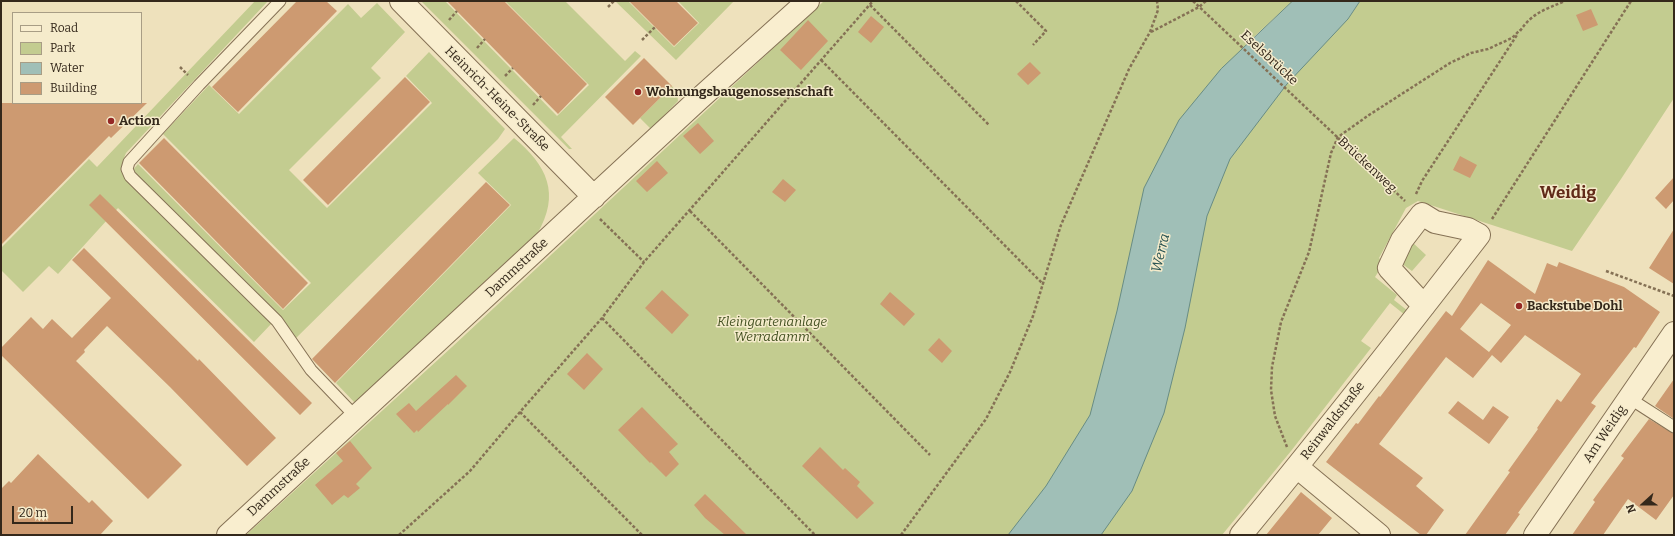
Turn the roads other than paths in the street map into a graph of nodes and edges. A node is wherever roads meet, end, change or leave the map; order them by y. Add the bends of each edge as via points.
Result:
1 (280, 1) edge
2 (401, 1) edge
3 (808, 1) edge
4 (590, 201) junction
5 (1424, 306) junction
6 (1674, 333) edge
7 (1629, 398) junction
8 (355, 416) junction
9 (1674, 427) edge
10 (1297, 467) junction
11 (228, 535) edge
12 (1240, 535) edge
13 (1379, 535) edge
14 (1535, 535) edge

1 - 8 lane via 198,85 130,162 127,169 130,176 277,321 311,370
2 - 4 street, Heinrich-Heine-Straße
3 - 4 street, Dammstraße
4 - 8 street, Dammstraße
5 - 5 street, Reinwaldstraße via 1485,228 1468,229 1435,222 1415,205 1389,268
5 - 10 street, Reinwaldstraße
6 - 7 street, Am Weidig
7 - 9 lane
7 - 14 street, Am Weidig
8 - 11 street, Dammstraße
10 - 12 street, Reinwaldstraße
10 - 13 street

